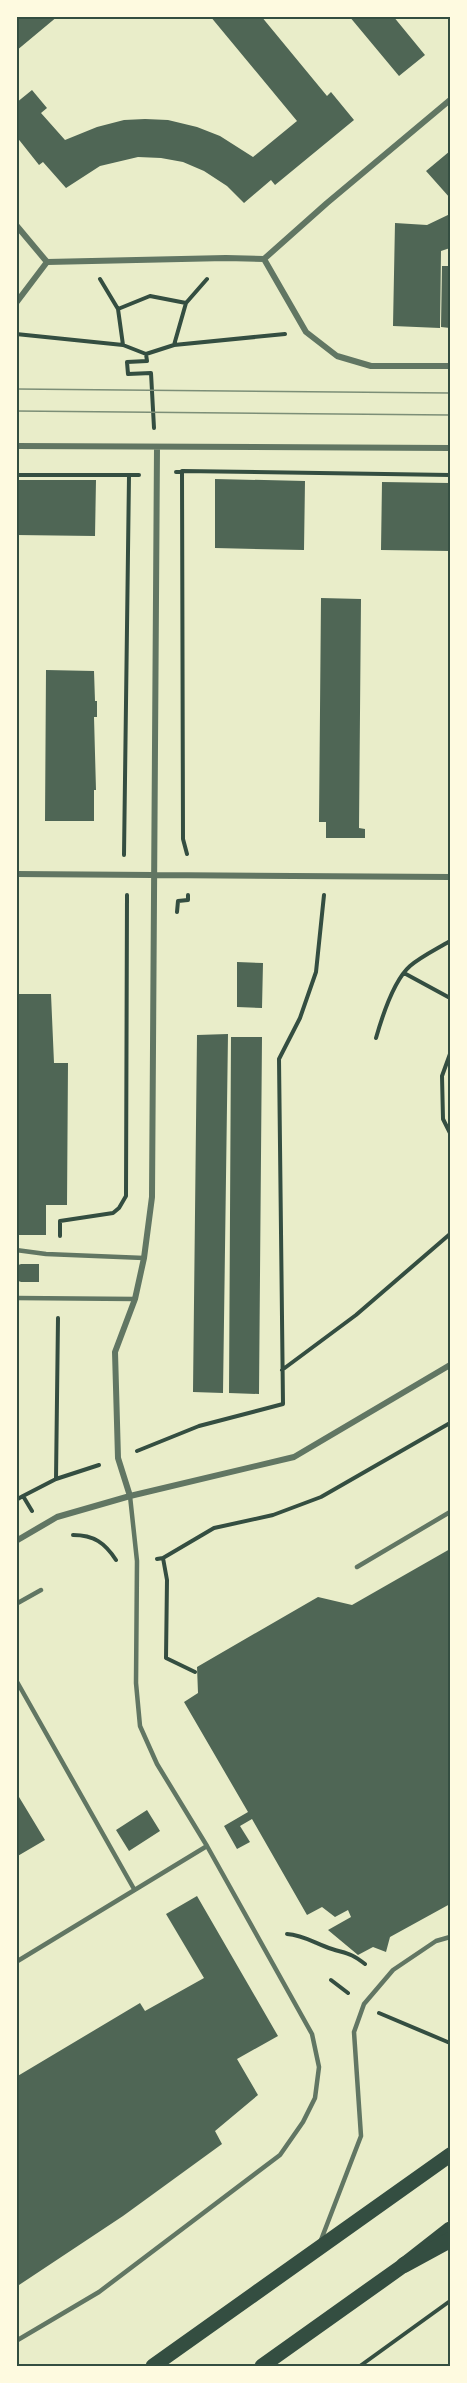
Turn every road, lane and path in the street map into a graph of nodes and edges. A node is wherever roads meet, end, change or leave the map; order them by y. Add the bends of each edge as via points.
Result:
1 (450, 100) edge
2 (16, 225) edge
3 (264, 259) junction
4 (47, 261) junction
5 (89, 261) junction
6 (16, 303) edge
7 (118, 309) junction
8 (306, 332) junction
9 (16, 334) edge
10 (123, 345) junction
11 (174, 345) junction
12 (146, 354) junction
13 (450, 366) edge
14 (16, 446) edge
15 (157, 448) junction
16 (182, 448) junction
17 (450, 448) edge
18 (182, 472) junction
19 (157, 474) junction
20 (16, 475) edge
21 (450, 475) edge
22 (129, 476) junction
23 (156, 854) junction
24 (124, 855) junction
25 (187, 855) junction
26 (196, 858) dead end
27 (16, 874) edge
28 (126, 874) junction
29 (156, 874) junction
30 (187, 875) junction
31 (326, 877) junction
32 (450, 877) edge
33 (177, 922) dead end
34 (450, 941) edge
35 (404, 973) junction
36 (450, 998) edge
37 (376, 1038) dead end
38 (450, 1054) edge
39 (450, 1133) edge
40 (450, 1234) edge
41 (16, 1250) edge
42 (59, 1255) junction
43 (144, 1258) junction
44 (58, 1297) junction
45 (16, 1298) edge
46 (135, 1299) junction
47 (450, 1365) edge
48 (281, 1371) junction
49 (450, 1423) edge
50 (118, 1458) junction
51 (56, 1479) junction
52 (23, 1496) dead end
53 (130, 1496) junction
54 (450, 1512) edge
55 (69, 1535) dead end
56 (16, 1541) edge
57 (163, 1558) junction
58 (137, 1561) junction
59 (357, 1567) dead end
60 (40, 1590) dead end
61 (16, 1604) edge
62 (195, 1672) dead end
63 (16, 1680) edge
64 (207, 1846) junction
65 (134, 1890) junction
66 (287, 1934) dead end
67 (450, 1937) edge
68 (345, 1945) dead end
69 (337, 1950) junction
70 (16, 1962) edge
71 (365, 1964) dead end
72 (331, 1980) dead end
73 (364, 2004) junction
74 (450, 2043) edge
75 (450, 2155) edge
76 (450, 2229) edge
77 (450, 2240) edge
78 (318, 2248) junction
79 (404, 2265) junction
80 (450, 2301) edge
81 (16, 2341) edge
82 (153, 2367) edge
83 (262, 2367) edge
84 (360, 2367) edge

1 - 3 street
2 - 4 street
3 - 5 street
3 - 8 street
4 - 5 street
4 - 6 street
5 - 7 path
7 - 10 path
7 - 11 path via 150,296 186,303
8 - 11 path
8 - 13 street via 337,356 371,366
9 - 10 path
10 - 12 path
11 - 12 path
12 - 16 path via 147,361 127,362 128,374 151,373 154,428 182,428
14 - 15 street
15 - 16 street
15 - 19 street
16 - 17 street
16 - 18 path
18 - 19 path
18 - 21 path
18 - 25 path via 183,838
19 - 22 path
19 - 23 street
20 - 22 path
22 - 24 path
23 - 24 path
23 - 25 path
23 - 29 street
24 - 28 path
25 - 26 path
25 - 30 path
27 - 28 street
28 - 29 street
28 - 42 path via 126,1196 113,1213 60,1221
29 - 30 street
29 - 43 street via 152,1197
30 - 31 street
30 - 33 path via 188,900 178,901
31 - 32 street
31 - 48 path via 316,972 300,1018 279,1059
34 - 35 path
35 - 36 path
35 - 37 path via 385,1008
38 - 39 path via 442,1076 443,1119
40 - 48 path via 356,1315
41 - 42 lane
42 - 43 lane
43 - 46 street
44 - 45 lane
44 - 46 lane
44 - 51 path
46 - 50 street via 115,1352
47 - 53 street via 294,1457
48 - 50 path via 283,1404 199,1426
49 - 57 path via 321,1497 273,1515 214,1528
50 - 51 path
50 - 53 street
51 - 52 path
53 - 56 street via 57,1517
53 - 58 lane
54 - 59 lane
55 - 58 path via 97,1539 118,1564
57 - 58 path
57 - 62 path via 166,1658
58 - 64 lane via 136,1683 140,1726 157,1764
60 - 61 lane
63 - 65 lane
64 - 65 lane
64 - 81 lane via 312,2034 319,2067 315,2098 280,2155 99,2292
65 - 70 lane
66 - 69 path via 301,1935
67 - 73 lane via 436,1941 393,1970
68 - 69 path
69 - 71 path via 348,1952
72 - 73 path
73 - 74 path
73 - 78 lane via 354,2032 361,2136
75 - 78 main road
76 - 79 main road
77 - 79 highway
78 - 82 main road
79 - 83 main road
80 - 84 path

